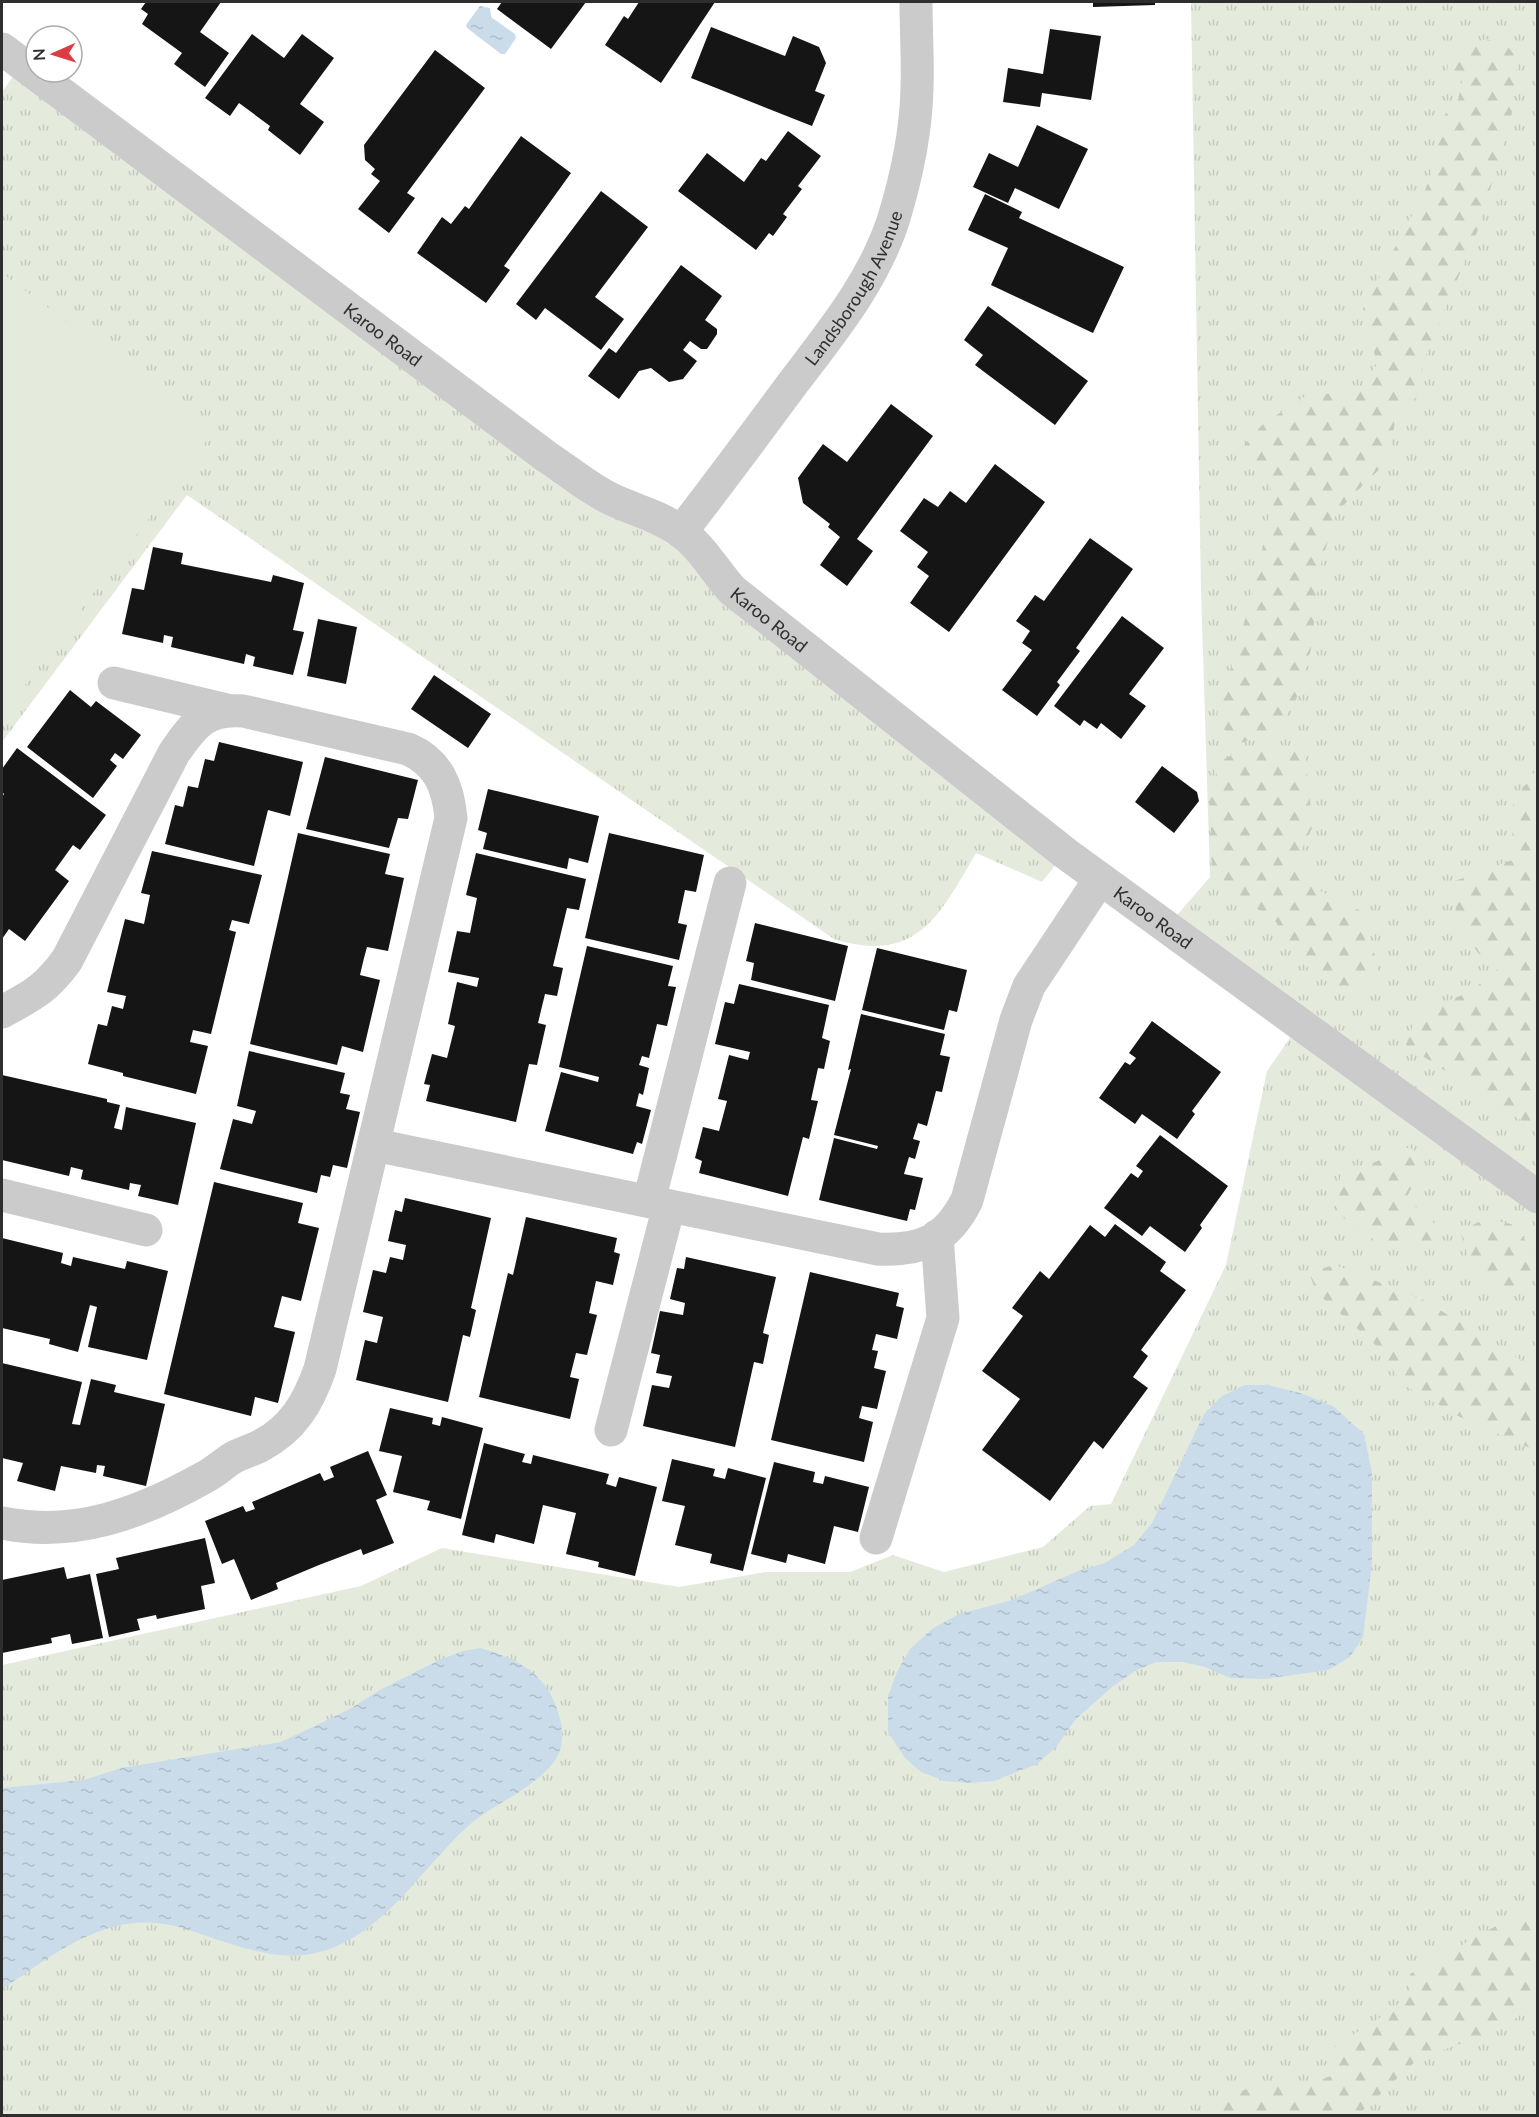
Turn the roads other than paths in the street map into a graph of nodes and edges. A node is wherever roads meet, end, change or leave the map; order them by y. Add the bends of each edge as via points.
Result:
1 (916, 2) edge
2 (2, 49) edge
3 (681, 532) junction
4 (114, 683) dead end
5 (227, 710) junction
6 (1100, 879) junction
7 (730, 883) dead end
8 (2, 1012) edge
9 (375, 1145) junction
10 (2, 1195) edge
11 (1538, 1197) edge
12 (659, 1204) junction
13 (146, 1230) dead end
14 (937, 1236) junction
15 (611, 1430) dead end
16 (2, 1523) edge
17 (876, 1538) dead end

1 - 3 street, Landsborough Avenue via 913,134 892,224 874,266 822,345
2 - 3 street, Karoo Road via 547,457 606,496 658,517
3 - 6 street, Karoo Road via 732,590
4 - 5 street
5 - 8 street via 207,716 191,728 174,753 68,960 37,993
5 - 9 street via 408,749 426,760 447,790 451,818
6 - 11 street, Karoo Road
6 - 14 street via 1029,986 1016,1020 967,1200 957,1218
7 - 12 street
9 - 12 street
9 - 16 street via 320,1370 308,1399 288,1427 208,1476 115,1519 50,1529
10 - 13 street
12 - 14 street via 878,1249 917,1246
12 - 15 street
14 - 17 street via 943,1318

